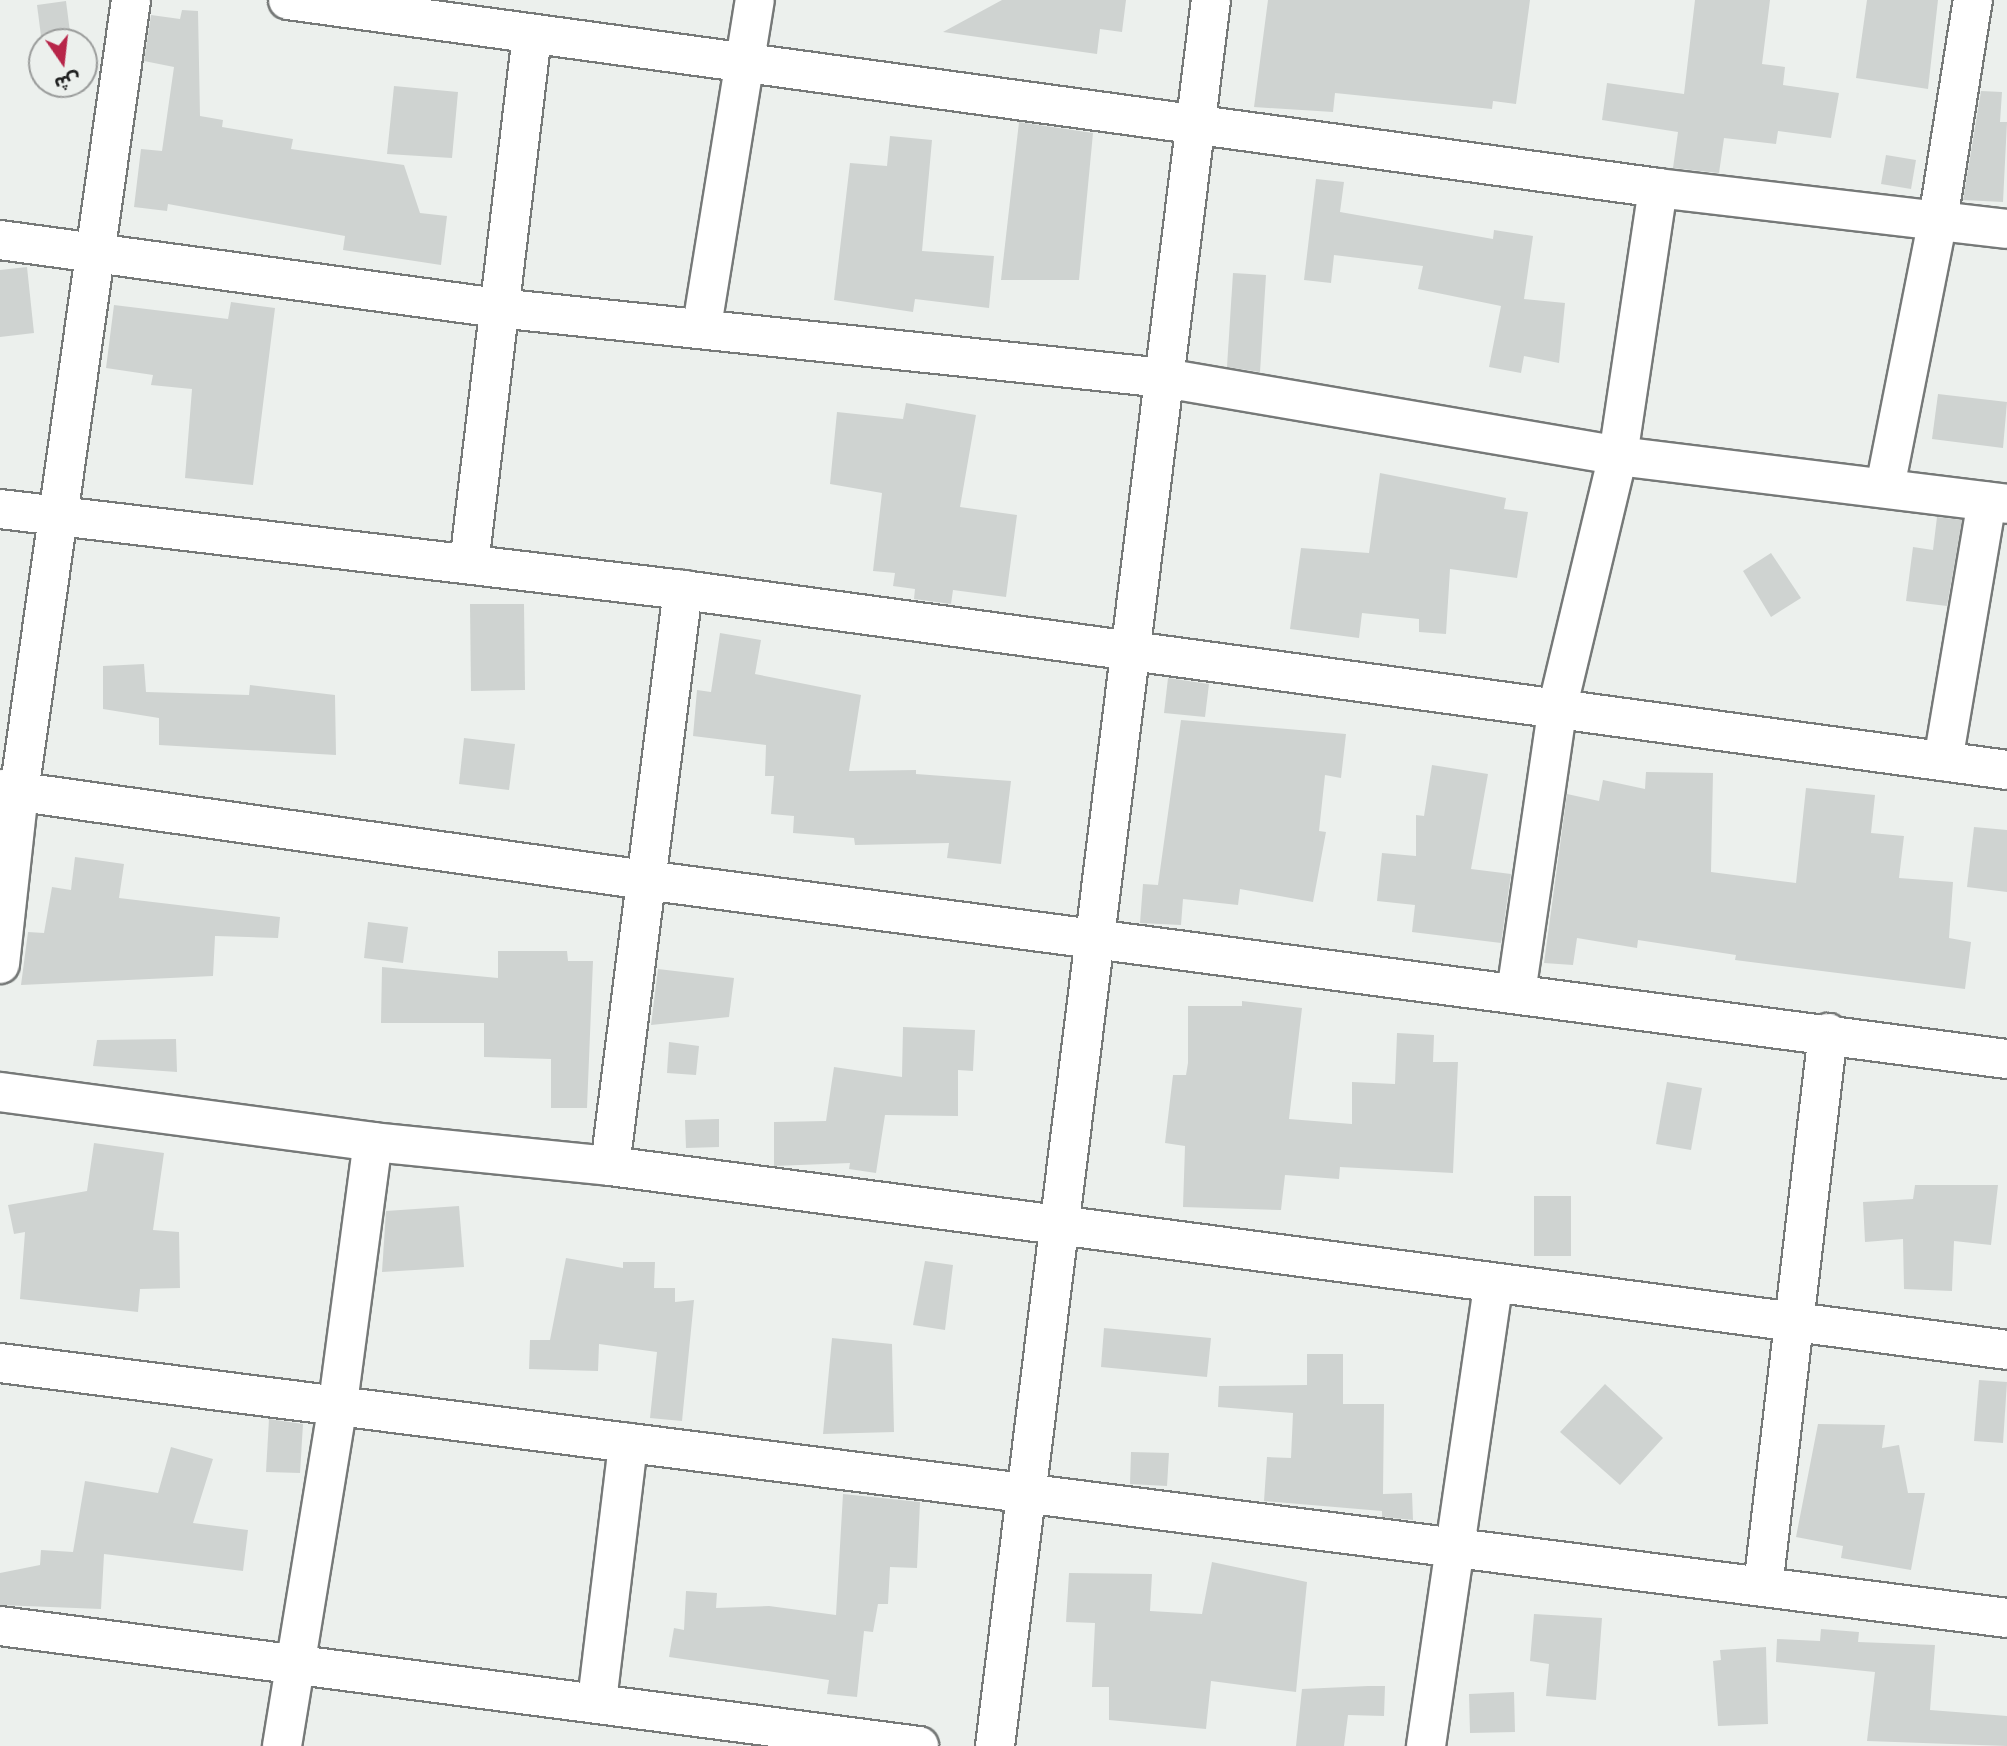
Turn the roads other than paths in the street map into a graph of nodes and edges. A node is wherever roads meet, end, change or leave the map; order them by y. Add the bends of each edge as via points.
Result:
1 (131, 0) edge
2 (288, 0) edge
3 (755, 0) edge
4 (1211, 0) edge
5 (1973, 0) edge
6 (532, 35) junction
7 (744, 65) junction
8 (1197, 121) junction
9 (1658, 188) junction
10 (1938, 220) junction
11 (2007, 229) edge
12 (0, 240) edge
13 (96, 253) junction
14 (498, 309) junction
15 (702, 326) junction
16 (1164, 378) junction
17 (1619, 456) junction
18 (1885, 487) junction
19 (1997, 503) edge
20 (0, 509) edge
21 (59, 516) junction
22 (469, 564) junction
23 (683, 590) junction
24 (1126, 653) junction
25 (1558, 705) junction
26 (1944, 761) junction
27 (2007, 770) edge
28 (9, 791) edge
29 (645, 880) junction
30 (1092, 936) junction
31 (0, 964) edge
32 (1516, 993) junction
33 (1828, 1032) junction
34 (2007, 1059) edge
35 (0, 1092) edge
36 (373, 1142) junction
37 (610, 1166) junction
38 (1059, 1224) junction
39 (1493, 1286) junction
40 (1794, 1323) junction
41 (2007, 1350) edge
42 (0, 1363) edge
43 (338, 1403) junction
44 (628, 1443) junction
45 (1029, 1493) junction
46 (1455, 1550) junction
47 (1763, 1587) junction
48 (2007, 1618) edge
49 (0, 1626) edge
50 (293, 1664) junction
51 (597, 1701) junction
52 (282, 1746) edge
53 (919, 1746) edge
54 (995, 1746) edge
55 (1426, 1746) edge

1 - 13 street
2 - 6 street
3 - 7 street
4 - 8 street
5 - 10 street
6 - 7 street
6 - 14 street
7 - 8 street
7 - 15 street
8 - 9 street
8 - 16 street
9 - 10 street
9 - 17 street
10 - 11 street
10 - 18 street
12 - 13 street
13 - 14 street
13 - 21 street
14 - 15 street
14 - 22 street
15 - 16 street
16 - 17 street
16 - 24 street
17 - 18 street
17 - 25 street
18 - 19 street
19 - 26 street
20 - 21 street
21 - 22 street
21 - 28 street
22 - 23 street
23 - 24 street
23 - 29 street
24 - 25 street
24 - 30 street
25 - 26 street
25 - 32 street
26 - 27 street
28 - 29 street
28 - 31 street
29 - 30 street
29 - 37 street
30 - 32 street
30 - 38 street via 1082,1068
32 - 33 street
33 - 34 street
33 - 40 street
35 - 36 street
36 - 37 street
36 - 43 street
37 - 38 street
38 - 39 street
38 - 45 street
39 - 40 street
39 - 46 street
40 - 41 street
40 - 47 street
42 - 43 street
43 - 44 street
43 - 50 street
44 - 45 street
44 - 51 street
45 - 46 street
45 - 54 street
46 - 47 street
46 - 55 street
47 - 48 street
49 - 50 street
50 - 51 street
50 - 52 street
51 - 53 street

